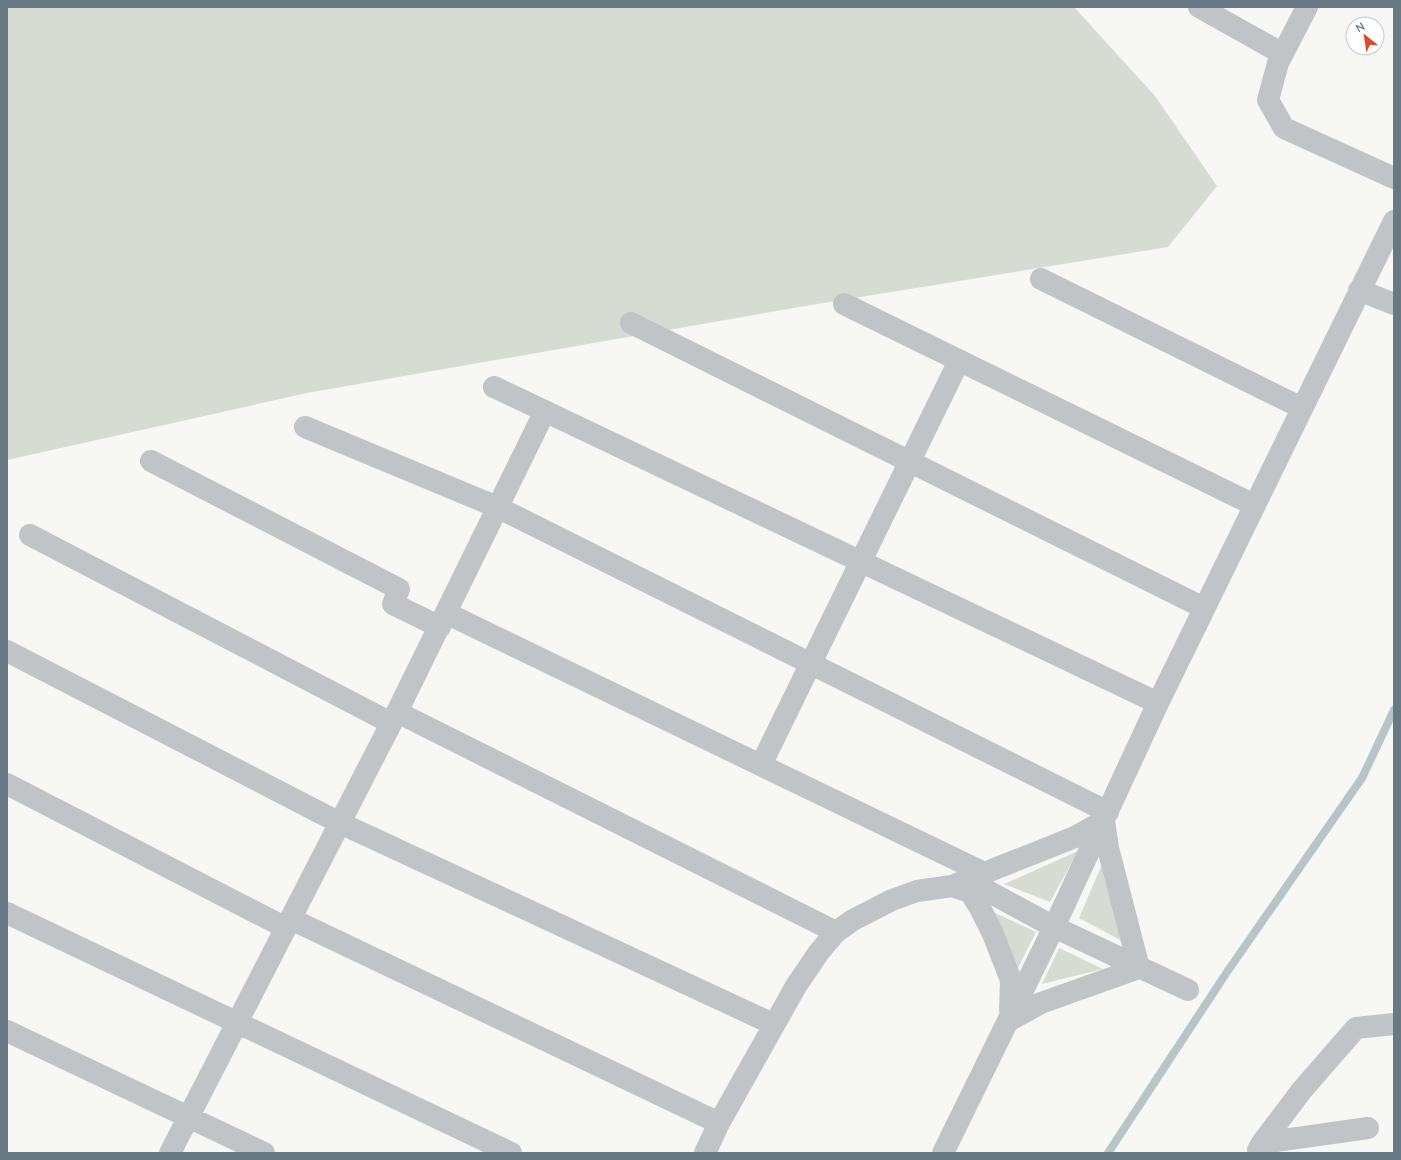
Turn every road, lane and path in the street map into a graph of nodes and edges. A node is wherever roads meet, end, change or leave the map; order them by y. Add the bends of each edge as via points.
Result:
1 (1199, 7) edge
2 (1307, 7) edge
3 (1283, 54) junction
4 (1394, 178) edge
5 (1394, 221) edge
6 (1042, 279) dead end
7 (1359, 290) junction
8 (844, 304) dead end
9 (1394, 304) edge
10 (631, 323) dead end
11 (959, 361) junction
12 (494, 387) dead end
13 (1302, 408) junction
14 (545, 411) junction
15 (305, 427) dead end
16 (151, 461) dead end
17 (909, 463) junction
18 (1254, 505) junction
19 (497, 508) junction
20 (30, 535) dead end
21 (861, 562) junction
22 (1204, 608) junction
23 (443, 620) junction
24 (7, 651) edge
25 (810, 664) junction
26 (1158, 703) junction
27 (394, 718) junction
28 (761, 765) junction
29 (7, 784) edge
30 (1106, 816) junction
31 (340, 822) junction
32 (984, 873) junction
33 (952, 886) junction
34 (7, 914) edge
35 (288, 923) junction
36 (1054, 927) junction
37 (836, 932) junction
38 (1139, 968) junction
39 (1188, 990) dead end
40 (1010, 1020) junction
41 (236, 1024) junction
42 (773, 1024) junction
43 (1394, 1024) edge
44 (7, 1031) edge
45 (188, 1117) junction
46 (719, 1123) junction
47 (1368, 1128) dead end
48 (1259, 1148) edge
49 (170, 1153) edge
50 (264, 1153) edge
51 (511, 1153) edge
52 (705, 1153) edge
53 (943, 1153) edge

1 - 3 street
2 - 3 street
3 - 4 street via 1268,100 1284,128
5 - 7 street
6 - 13 street
7 - 9 street
7 - 13 street
8 - 11 street
10 - 17 street
11 - 17 street
11 - 18 street
12 - 14 street
13 - 18 street
14 - 19 street
14 - 21 street
15 - 19 street
16 - 23 street via 399,589 393,604
17 - 21 street
17 - 22 street
18 - 22 street
19 - 23 street
19 - 25 street
20 - 27 street
21 - 25 street
21 - 26 street
22 - 26 street
23 - 27 street
23 - 28 street
24 - 31 street
25 - 28 street
25 - 30 street
26 - 30 street
27 - 31 street
27 - 37 street
28 - 32 street
29 - 35 street
30 - 32 street via 1075,837
30 - 36 street
30 - 38 street via 1108,848
31 - 35 street
31 - 42 street
32 - 33 street
33 - 36 street via 984,889
33 - 37 street via 917,891 892,900
33 - 40 street via 970,892 996,940 1011,980
34 - 41 street
35 - 41 street
35 - 46 street
36 - 38 street
36 - 40 street
37 - 42 street via 811,963
38 - 39 street
38 - 40 street via 1041,1003
40 - 53 street
41 - 45 street
41 - 51 street
42 - 46 street
43 - 48 street via 1356,1028 1302,1090
44 - 45 street
45 - 49 street
45 - 50 street
46 - 52 street
47 - 48 street

